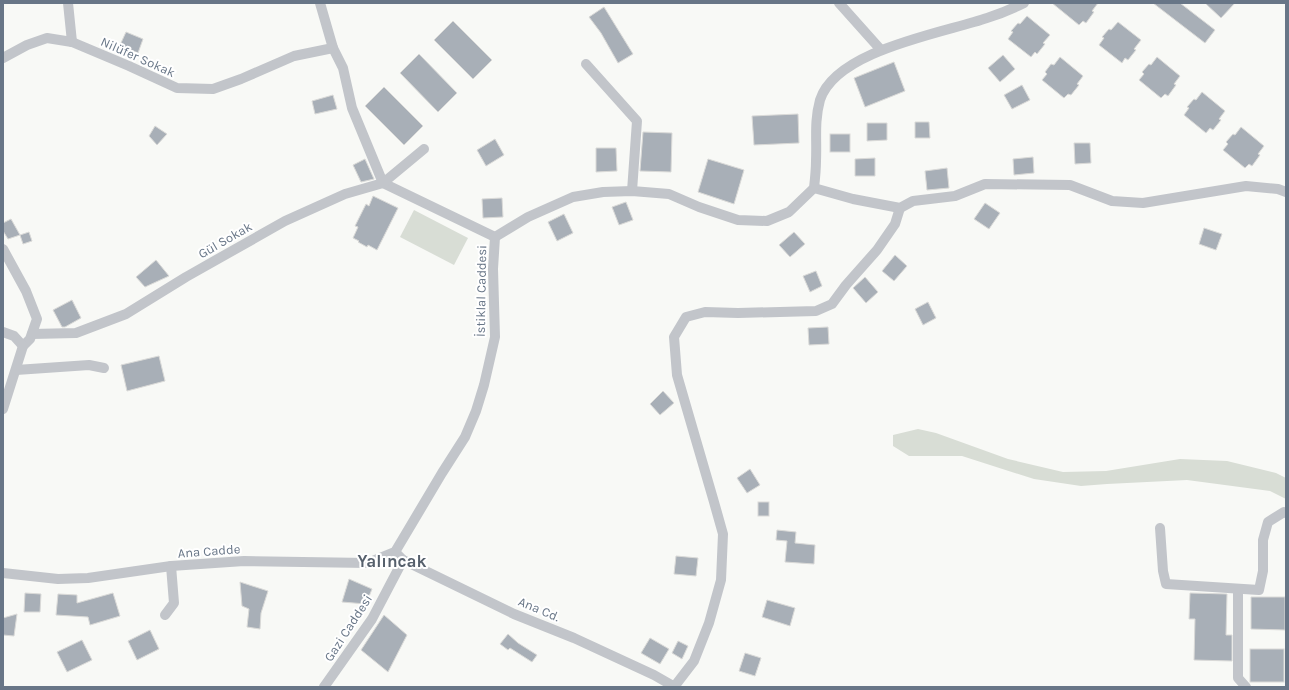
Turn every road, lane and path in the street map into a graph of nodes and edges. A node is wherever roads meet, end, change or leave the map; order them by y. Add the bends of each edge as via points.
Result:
1 (68, 3) edge
2 (320, 3) edge
3 (839, 3) edge
4 (1024, 3) edge
5 (72, 42) junction
6 (333, 48) junction
7 (881, 50) junction
8 (3, 58) edge
9 (586, 64) dead end
10 (424, 149) dead end
11 (383, 183) junction
12 (814, 188) junction
13 (632, 191) junction
14 (1286, 192) edge
15 (900, 208) junction
16 (495, 237) junction
17 (3, 249) edge
18 (3, 332) edge
19 (32, 334) junction
20 (23, 346) junction
21 (104, 368) dead end
22 (16, 370) junction
23 (3, 410) edge
24 (1286, 513) edge
25 (1160, 528) dead end
26 (399, 556) junction
27 (171, 566) junction
28 (3, 573) edge
29 (1238, 589) junction
30 (165, 615) dead end
31 (324, 687) edge
32 (674, 687) edge
33 (1246, 687) edge

1 - 5 street
2 - 6 street
3 - 7 street
4 - 7 street via 987,18
5 - 6 street, Nilüfer Sokak via 177,88 199,89 213,89 294,56
5 - 8 street, Nilüfer Sokak via 47,38
6 - 11 street via 343,68 352,108
7 - 12 street via 843,70 820,99 815,126
9 - 13 street via 637,121
10 - 11 street, Gül Sokak
11 - 16 street
11 - 19 street, Gül Sokak via 345,194 285,221 126,314 76,333
12 - 13 street, İstiklal Caddesi via 789,212 767,221 738,220 669,194
12 - 15 street
13 - 16 street, İstiklal Caddesi via 573,197 528,217
14 - 15 street via 1246,186 1143,202 1112,201 1070,186 985,184 955,196 913,201
15 - 32 street via 895,224 877,250 832,304 816,311 706,312 686,317 674,337 677,375 723,534 721,580 709,623 694,661
16 - 26 street, İstiklal Caddesi via 492,269 495,337 484,385 465,437 406,534
17 - 19 street via 26,291 37,319
18 - 20 street via 14,336
19 - 20 street
20 - 22 street
21 - 22 street via 89,366
22 - 23 street
24 - 29 street via 1268,522 1263,540 1263,571 1258,590
25 - 29 street via 1162,572 1166,584
26 - 27 street, Ana Cadde via 368,563 244,561
26 - 31 street, Gazi Caddesi via 372,620
26 - 32 street, Ana Cd. via 514,614 574,638
27 - 28 street, Ana Cadde via 88,578 58,579
27 - 30 street via 174,603
29 - 33 street via 1238,678

